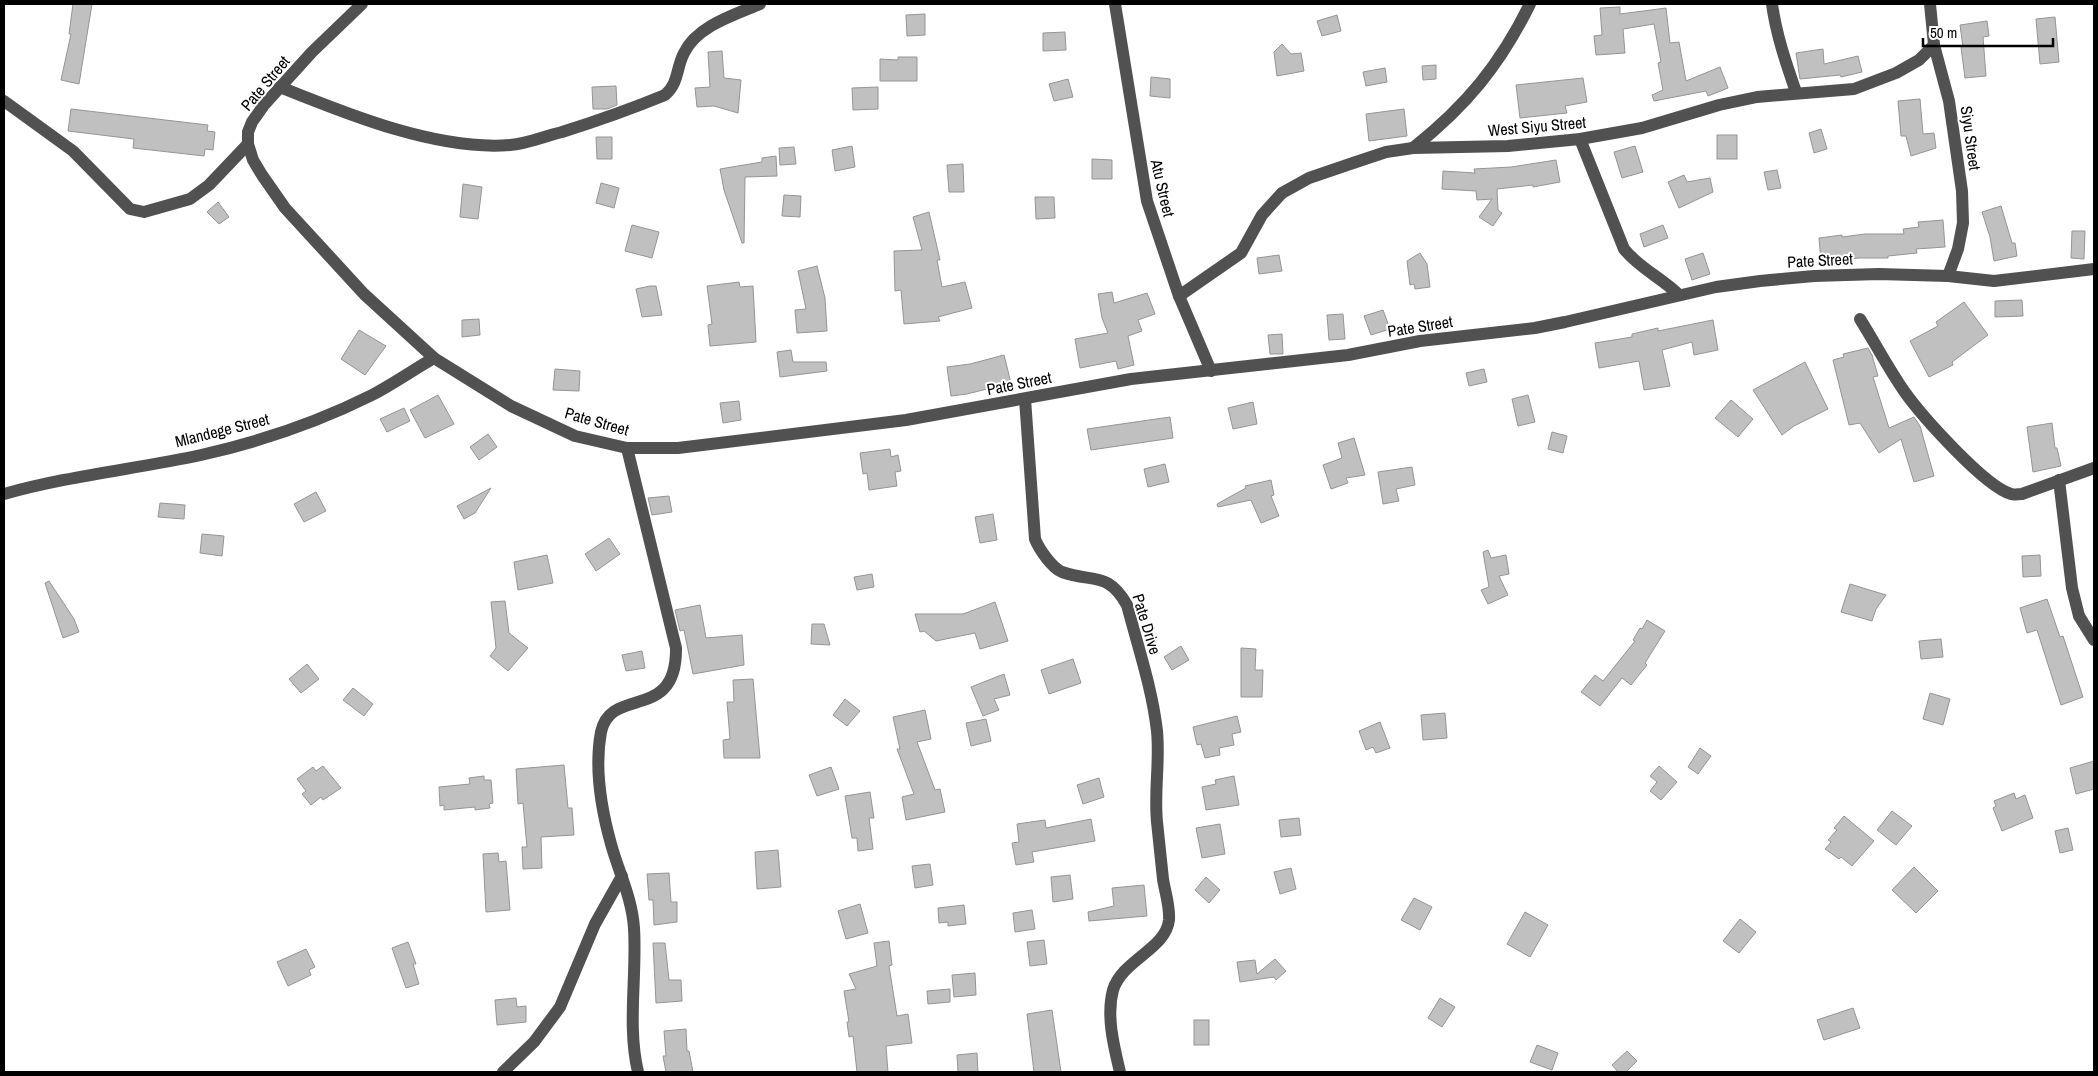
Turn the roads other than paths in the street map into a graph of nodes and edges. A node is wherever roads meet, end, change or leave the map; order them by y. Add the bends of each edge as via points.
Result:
1 (362, 4) edge
2 (760, 4) edge
3 (1115, 4) edge
4 (1530, 4) edge
5 (1772, 4) edge
6 (1930, 4) edge
7 (1934, 45) junction
8 (280, 87) junction
9 (1796, 92) junction
10 (4, 101) edge
11 (1580, 140) junction
12 (248, 144) junction
13 (1413, 148) junction
14 (2094, 269) edge
15 (1948, 276) junction
16 (1679, 295) junction
17 (1179, 296) junction
18 (1860, 319) dead end
19 (434, 358) junction
20 (1211, 371) junction
21 (1025, 399) junction
22 (627, 448) junction
23 (2094, 468) edge
24 (2060, 480) junction
25 (4, 494) edge
26 (2094, 640) edge
27 (622, 876) junction
28 (503, 1072) edge
29 (638, 1072) edge
30 (1120, 1072) edge

1 - 8 street, Pate Street
2 - 8 street via 716,23 691,42 684,53 673,88 665,95 609,118 512,145 455,142 414,134 350,116
3 - 17 street, Atu Street via 1147,201
4 - 13 street via 1500,58 1476,89
5 - 9 street via 1774,22
6 - 7 street, Siyu Street
7 - 9 street, West Siyu Street via 1919,60 1896,73 1854,89
7 - 15 street, Siyu Street via 1949,101 1962,191 1963,224
8 - 12 street, Pate Street via 252,122
9 - 11 street, West Siyu Street via 1719,105 1642,128
10 - 12 street via 74,151 130,209 144,212 190,199 209,185
11 - 13 street, West Siyu Street via 1508,146
11 - 16 street via 1624,249
12 - 19 street, Pate Street via 253,160 285,208 364,294
13 - 17 street, West Siyu Street via 1386,152 1309,178 1282,193 1262,215 1241,253
14 - 15 street, Pate Street via 1994,281
15 - 16 street, Pate Street via 1814,276 1716,287
16 - 20 street, Pate Street via 1595,317 1534,328
17 - 20 street, Atu Street
18 - 24 street via 1904,391 1930,424 1982,474 2011,494 2022,494
19 - 22 street, Pate Street via 518,410 575,436
19 - 25 street, Mlandege Street via 373,394 267,437 202,455 102,472
20 - 21 street, Pate Street via 1131,379
21 - 22 street, Pate Street via 906,420 678,448
21 - 30 street, Pate Drive via 1035,539 1040,550 1060,571 1107,582 1120,591 1127,605 1153,702 1157,734 1156,806 1169,922 1160,940 1122,973 1114,989 1111,1016
22 - 27 street via 674,639 676,662 672,679 660,693 615,710 607,717 602,731 598,764 600,794 611,845
23 - 24 street
24 - 26 street via 2072,588 2079,616
27 - 28 street via 596,924 560,1007 534,1042
27 - 29 street via 630,898 634,928 634,1041

